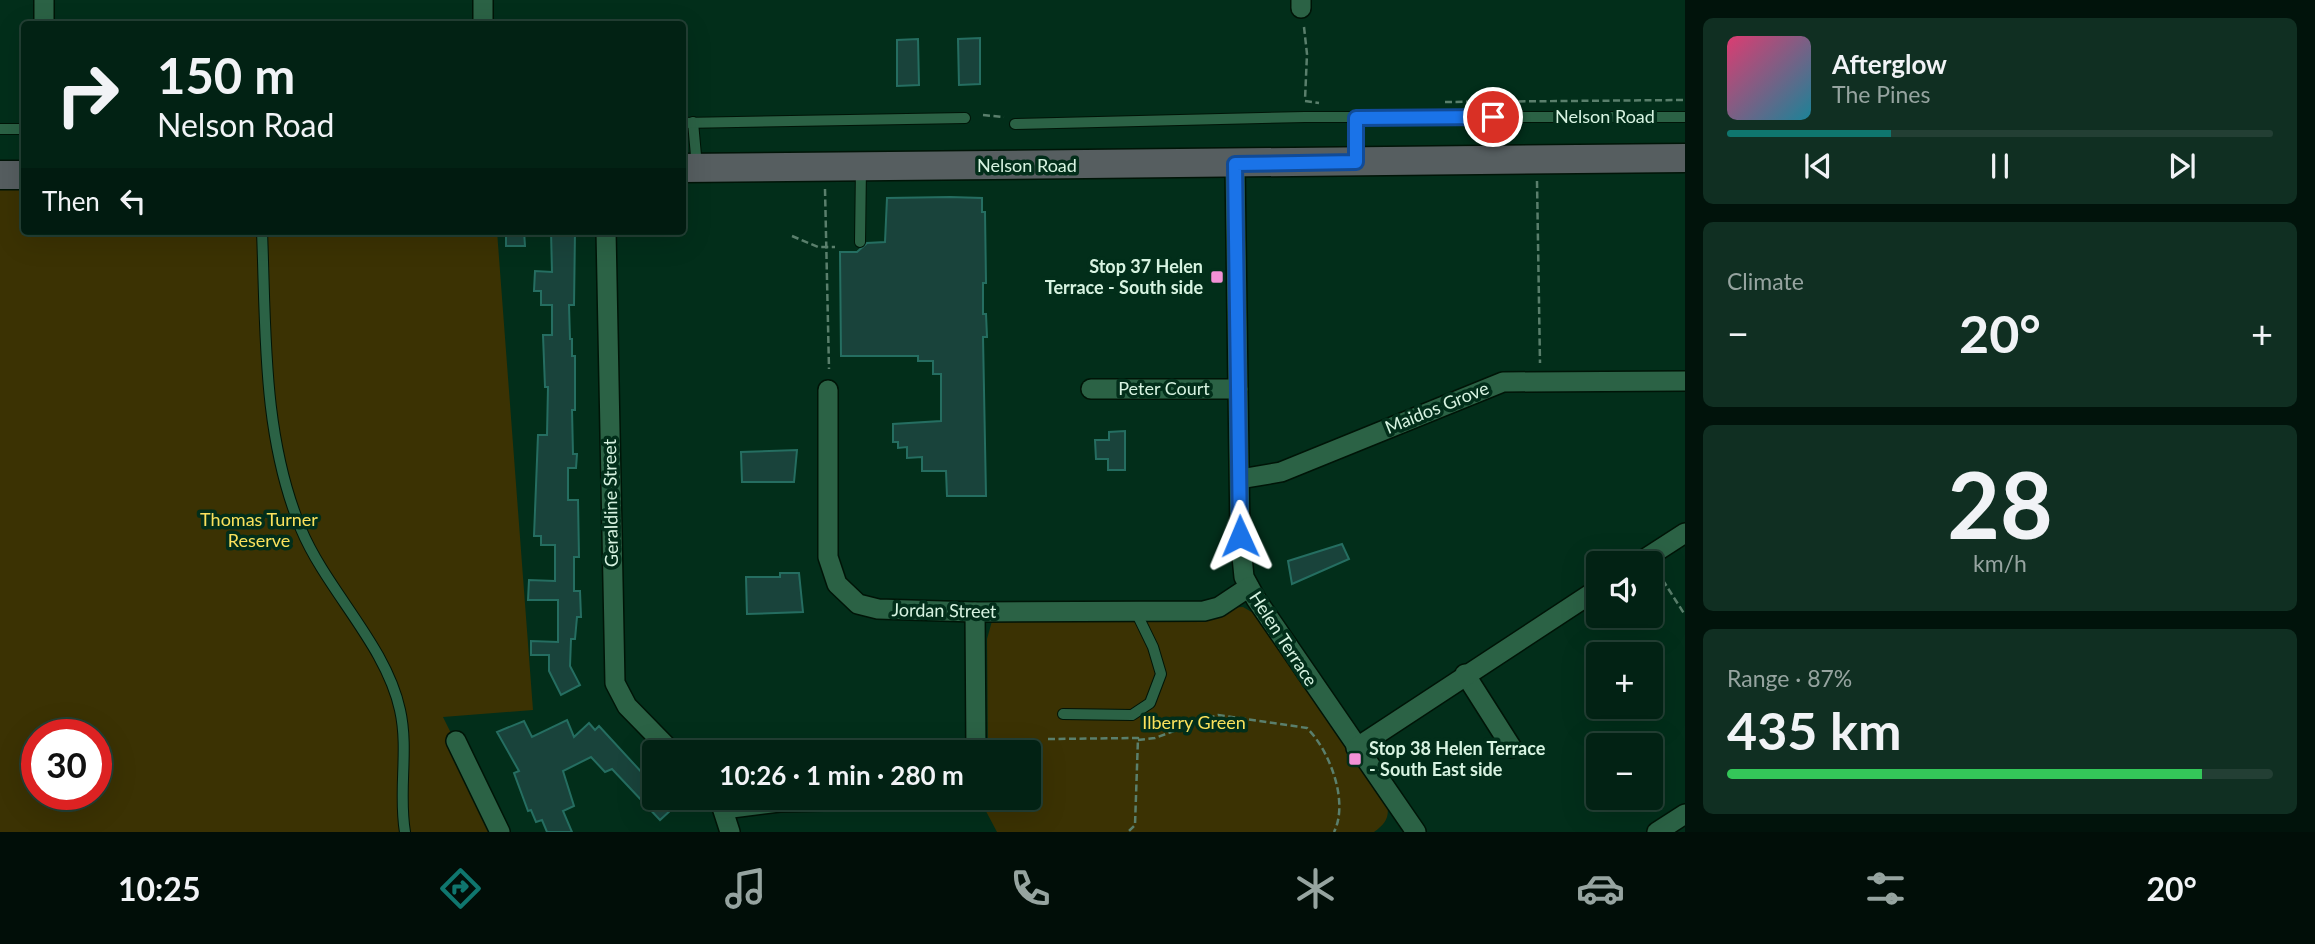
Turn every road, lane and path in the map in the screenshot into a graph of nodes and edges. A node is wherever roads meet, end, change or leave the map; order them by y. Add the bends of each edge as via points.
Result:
1 (44, 0) edge
2 (483, 0) edge
3 (1302, 9) edge
4 (44, 21) edge
5 (483, 21) edge
6 (1685, 100) edge
7 (1305, 101) junction
8 (1444, 102) dead end
9 (1319, 103) dead end
10 (1306, 110) dead end
11 (983, 115) dead end
12 (1005, 117) dead end
13 (1685, 117) edge
14 (965, 118) dead end
15 (1356, 118) junction
16 (688, 123) edge
17 (1015, 124) dead end
18 (21, 128) edge
19 (0, 129) edge
20 (1685, 159) edge
21 (1537, 160) junction
22 (1356, 162) junction
23 (1235, 164) junction
24 (861, 166) junction
25 (690, 167) edge
26 (0, 175) edge
27 (21, 175) edge
28 (825, 182) dead end
29 (262, 235) edge
30 (606, 235) edge
31 (792, 236) dead end
32 (860, 242) dead end
33 (835, 247) dead end
34 (827, 248) junction
35 (830, 369) dead end
36 (1540, 380) junction
37 (1685, 382) edge
38 (1238, 388) junction
39 (1091, 389) dead end
40 (828, 390) dead end
41 (1240, 479) junction
42 (1685, 533) edge
43 (1657, 551) edge
44 (1663, 586) edge
45 (1249, 587) junction
46 (1586, 597) edge
47 (1136, 611) junction
48 (975, 612) junction
49 (1685, 615) edge
50 (1465, 674) junction
51 (1063, 714) dead end
52 (1048, 739) dead end
53 (660, 740) edge
54 (976, 740) edge
55 (1138, 740) junction
56 (456, 741) dead end
57 (1328, 742) dead end
58 (1320, 747) junction
59 (1356, 748) junction
60 (1512, 748) dead end
61 (723, 810) edge
62 (1685, 814) edge
63 (1408, 829) edge
64 (405, 832) edge
65 (500, 832) edge
66 (730, 832) edge
67 (1128, 832) edge
68 (1335, 832) edge
69 (1657, 832) edge

1 - 4 street
2 - 5 street
3 - 7 path via 1307,54
6 - 8 path
7 - 9 path
7 - 10 path
11 - 12 path
13 - 15 lane, Nelson Road
14 - 16 lane, Nelson Road
15 - 17 lane, Nelson Road
15 - 22 lane
16 - 25 lane, Nelson Road
18 - 19 lane
20 - 21 main road, Nelson Road
21 - 22 main road, Nelson Road
21 - 36 path
22 - 23 main road, Nelson Road
23 - 24 main road, Nelson Road
23 - 38 street, Helen Terrace
24 - 25 main road, Nelson Road
24 - 32 lane
26 - 27 main road
28 - 34 path
29 - 64 lane via 274,438 300,528 318,565 391,679 401,712
30 - 53 street, Geraldine Street via 615,682 627,706
31 - 34 path
33 - 34 path
34 - 35 path
36 - 37 street, Maidos Grove
36 - 41 street, Maidos Grove via 1485,387 1282,472
38 - 39 street, Peter Court
38 - 41 street, Helen Terrace
40 - 48 street, Jordan Street via 827,549 841,591 870,608
41 - 45 street, Helen Terrace via 1241,561
42 - 43 street
44 - 49 path
45 - 47 street, Jordan Street via 1210,610
45 - 59 street, Helen Terrace
46 - 50 street
47 - 48 street, Jordan Street
47 - 51 lane via 1161,674 1150,703 1132,715
48 - 54 street
50 - 59 street
50 - 60 street
52 - 55 path
55 - 58 path via 1218,715 1301,726
55 - 67 path via 1135,825
56 - 65 street
57 - 58 path
58 - 68 path via 1339,789 1342,809
59 - 63 street, Helen Terrace
61 - 66 street
62 - 69 street

